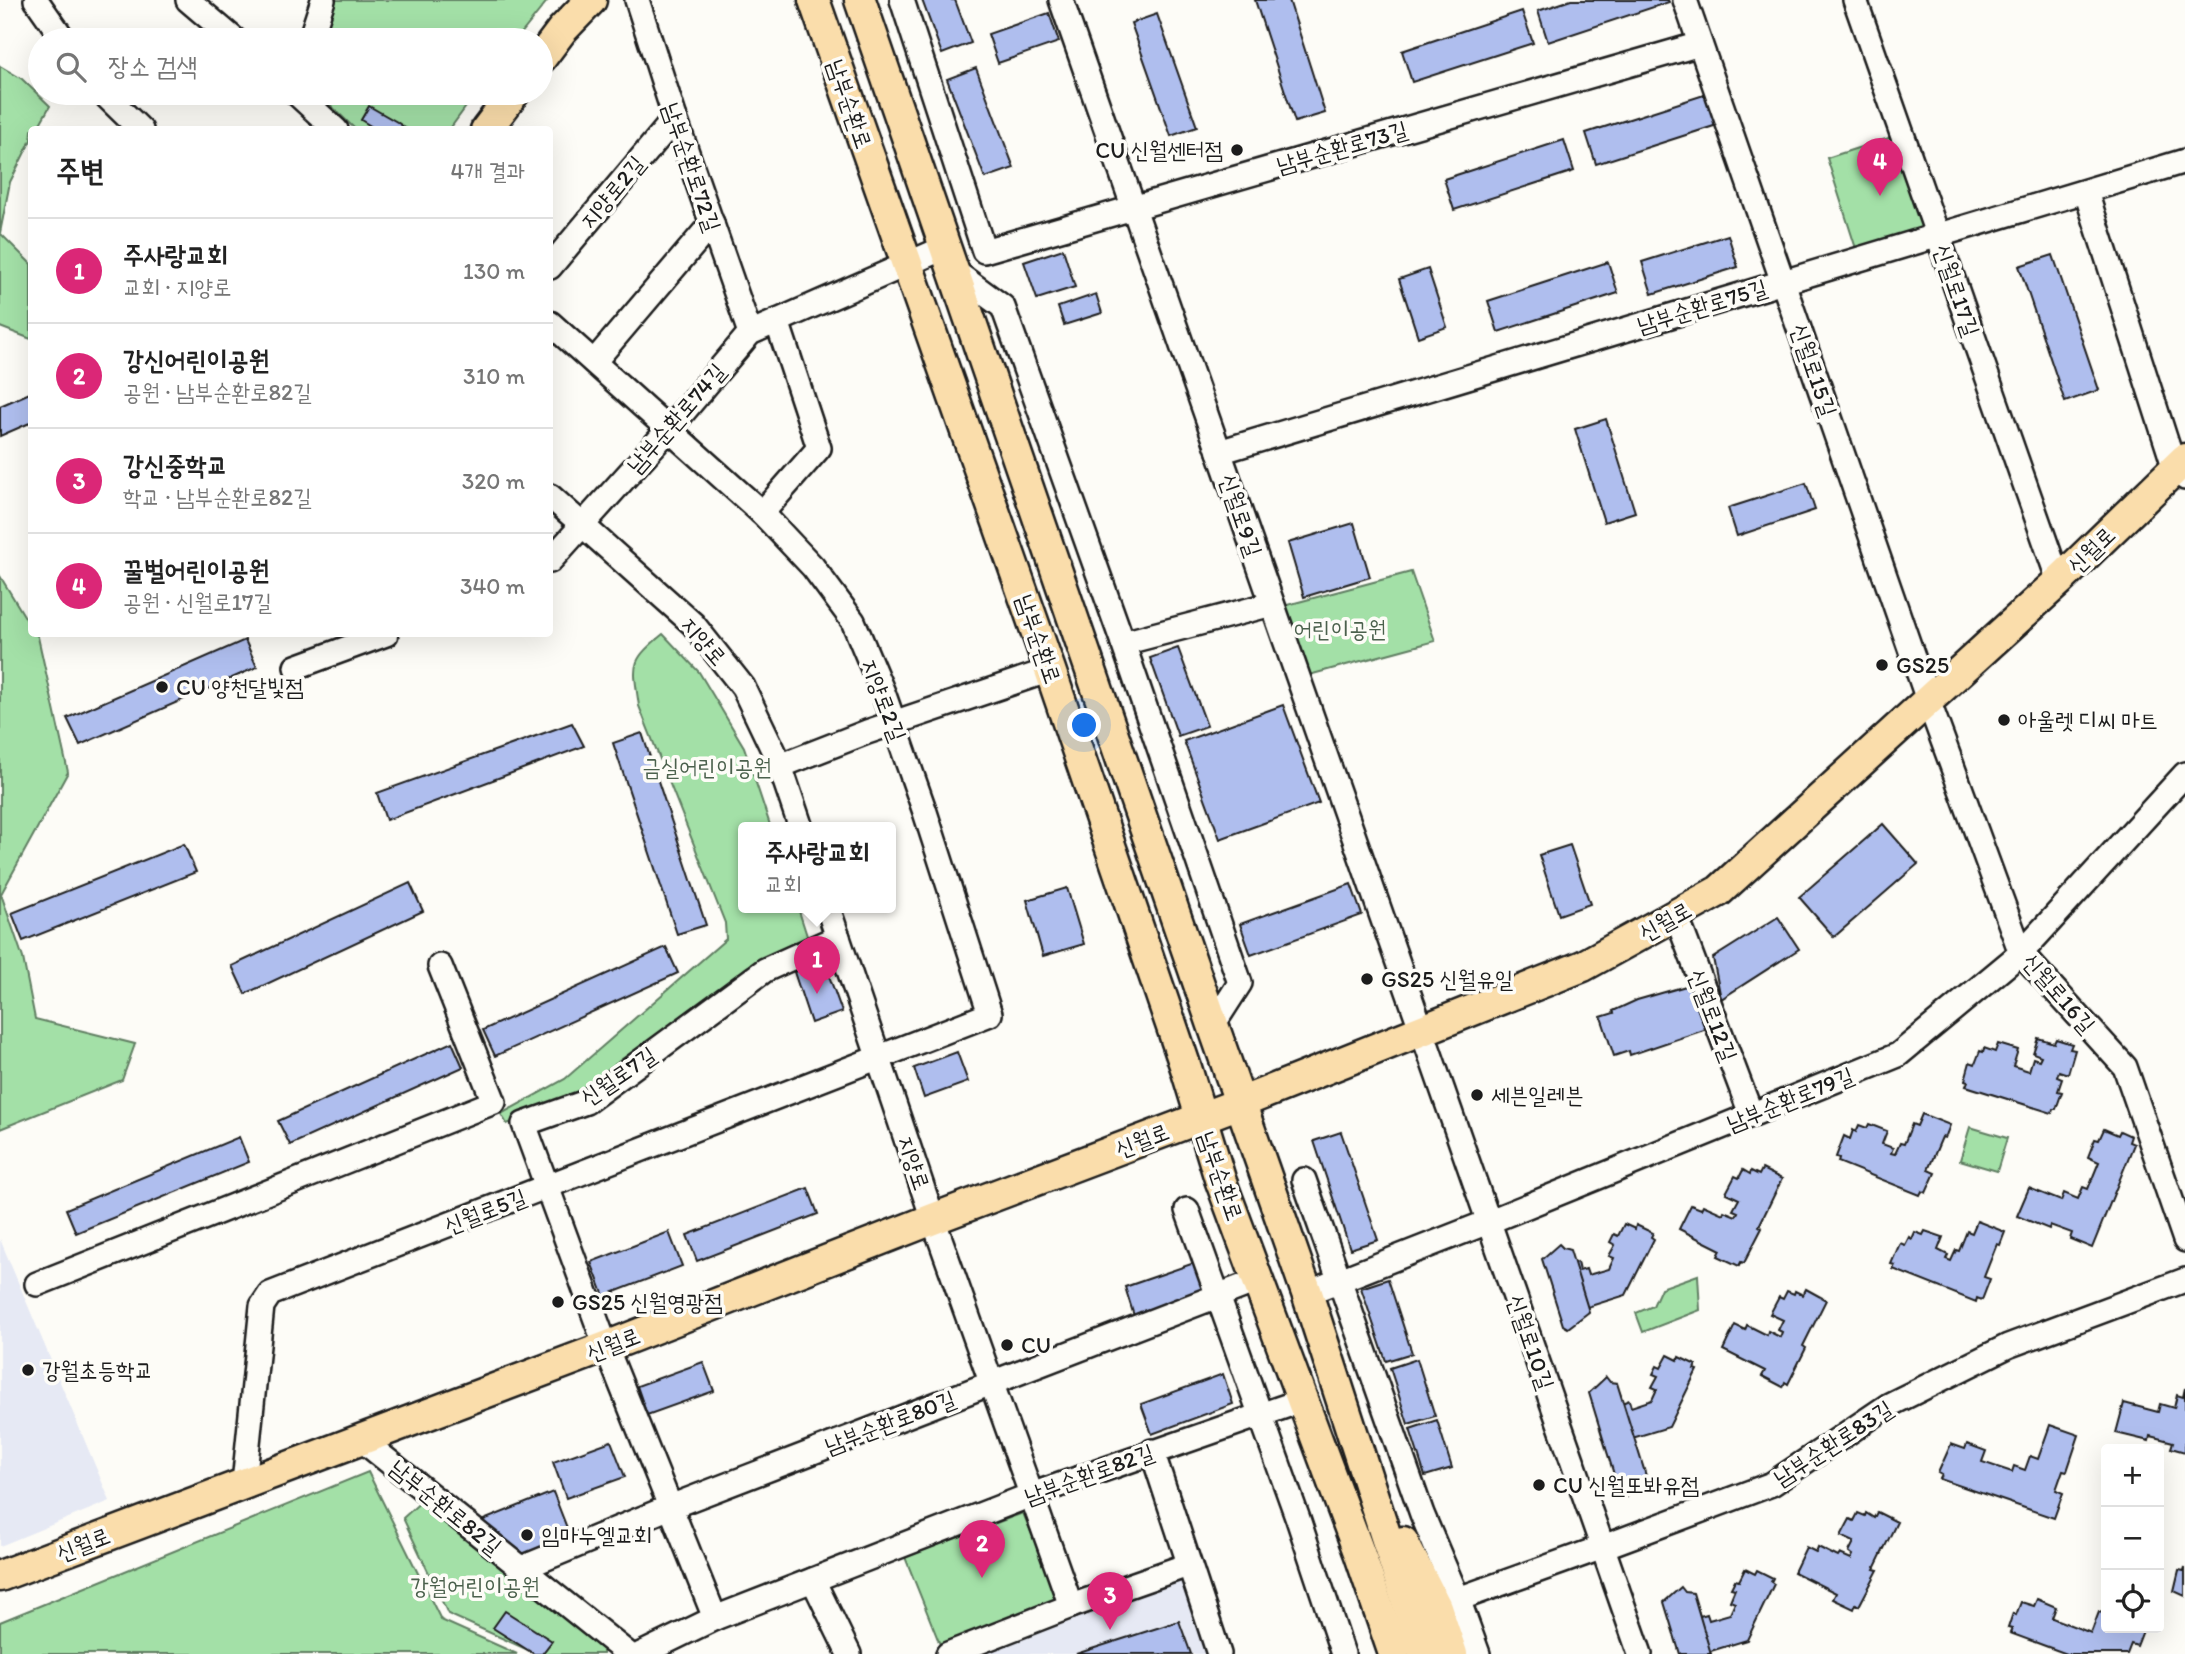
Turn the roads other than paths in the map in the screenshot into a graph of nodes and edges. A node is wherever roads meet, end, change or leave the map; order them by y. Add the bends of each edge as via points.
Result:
1 (36, 0) edge
2 (188, 0) edge
3 (323, 0) edge
4 (591, 0) edge
5 (637, 0) edge
6 (814, 0) edge
7 (860, 0) edge
8 (902, 0) edge
9 (1060, 0) edge
10 (1685, 0) edge
11 (1855, 0) edge
12 (56, 28) edge
13 (221, 28) edge
14 (314, 28) edge
15 (553, 42) edge
16 (1700, 44) junction
17 (115, 105) edge
18 (309, 105) edge
19 (505, 105) edge
20 (674, 118) junction
21 (137, 126) edge
22 (333, 126) edge
23 (489, 126) edge
24 (2185, 161) edge
25 (2086, 192) junction
26 (1133, 208) junction
27 (712, 223) junction
28 (1938, 237) junction
29 (950, 259) junction
30 (553, 263) edge
31 (907, 265) junction
32 (1783, 281) junction
33 (777, 321) junction
34 (553, 326) edge
35 (750, 333) junction
36 (594, 362) junction
37 (668, 429) junction
38 (1219, 452) junction
39 (2182, 469) edge
40 (553, 499) edge
41 (762, 513) junction
42 (582, 525) junction
43 (553, 558) edge
44 (2059, 581) junction
45 (1272, 604) junction
46 (378, 637) edge
47 (1123, 643) junction
48 (296, 667) dead end
49 (1050, 670) junction
50 (1928, 701) junction
51 (894, 724) junction
52 (780, 766) junction
53 (2185, 774) edge
54 (799, 822) edge
55 (830, 913) edge
56 (1676, 915) junction
57 (838, 937) junction
58 (2021, 953) junction
59 (440, 966) dead end
60 (1213, 1025) junction
61 (1421, 1031) junction
62 (878, 1057) junction
63 (1240, 1103) junction
64 (1751, 1114) junction
65 (1201, 1118) junction
66 (1304, 1180) dead end
67 (548, 1187) junction
68 (1187, 1210) dead end
69 (933, 1219) junction
70 (1488, 1222) junction
71 (2185, 1240) edge
72 (1259, 1280) junction
73 (1340, 1280) junction
74 (2185, 1280) edge
75 (37, 1284) dead end
76 (1307, 1293) junction
77 (1218, 1296) junction
78 (606, 1347) junction
79 (992, 1383) junction
80 (1289, 1405) junction
81 (1260, 1415) junction
82 (362, 1440) junction
83 (1152, 1451) junction
84 (1360, 1458) junction
85 (244, 1483) junction
86 (1031, 1495) junction
87 (670, 1507) junction
88 (1603, 1547) junction
89 (1188, 1564) junction
90 (522, 1568) junction
91 (0, 1576) edge
92 (813, 1580) junction
93 (1447, 1603) junction
94 (1071, 1606) junction
95 (715, 1618) junction
96 (628, 1654) edge
97 (641, 1654) edge
98 (849, 1654) edge
99 (948, 1654) edge
100 (1219, 1654) edge
101 (1343, 1654) edge
102 (1373, 1654) edge
103 (1394, 1654) edge
104 (1424, 1654) edge
105 (1452, 1654) edge
106 (1478, 1654) edge
107 (1640, 1654) edge

1 - 12 street
2 - 13 street
3 - 14 street
4 - 15 main road
5 - 20 street, 남부순환로72길
6 - 31 main road, 남부순환로
7 - 29 main road, 남부순환로
8 - 26 street, 남부순환로73길 via 984,251
9 - 26 street, 신월로9길
10 - 16 street, 신월로15길
11 - 28 street, 신월로17길
16 - 26 street, 남부순환로73길
16 - 32 street, 신월로15길
17 - 21 street
18 - 22 street
19 - 23 main road
20 - 27 street, 남부순환로72길
20 - 30 street, 지양로2길
24 - 25 street, 남부순환로75길
25 - 28 street, 남부순환로75길
25 - 39 street
26 - 38 street, 신월로9길
27 - 35 street, 남부순환로72길
27 - 36 street
28 - 32 street, 남부순환로75길
28 - 44 street, 신월로17길
29 - 31 street, 남부순환로74길
29 - 47 street via 1003,307
29 - 60 main road, 남부순환로
31 - 33 street, 남부순환로74길
31 - 49 main road, 남부순환로
32 - 38 street, 남부순환로75길
32 - 50 street, 신월로15길
33 - 35 street, 남부순환로74길
33 - 41 street via 819,448
34 - 36 street, 지양로2길
35 - 37 street, 남부순환로74길
36 - 37 street, 지양로2길
37 - 41 street, 지양로2길
37 - 42 street, 남부순환로74길
38 - 45 street, 신월로9길
39 - 44 main road, 신월로
40 - 42 street, 지양로
41 - 51 street, 지양로2길 via 813,567 853,621
42 - 43 street, 남부순환로74길
42 - 52 street, 지양로 via 693,624 743,687
44 - 50 main road, 신월로
45 - 47 street
45 - 61 street, 신월로9길
46 - 48 street
47 - 60 street via 1240,983
49 - 51 street
49 - 65 main road, 남부순환로
50 - 56 main road, 신월로 via 1720,891
50 - 58 street, 신월로16길
51 - 52 street
51 - 62 street, 지양로2길 via 990,1014
52 - 54 street, 지양로
53 - 58 street, 남부순환로79길
55 - 57 street, 지양로
56 - 61 main road, 신월로 via 1583,966
56 - 64 street, 신월로12길
57 - 62 street, 지양로
57 - 67 street, 신월로7길 via 765,970 586,1102 524,1124
58 - 64 street, 남부순환로79길 via 1898,1055
58 - 71 street, 신월로16길 via 2125,1067
59 - 75 street via 494,1101
60 - 63 main road, 남부순환로
61 - 63 main road, 신월로
61 - 70 street, 신월로10길
62 - 67 street, 신월로5길
62 - 69 street, 지양로
63 - 65 main road, 신월로
63 - 76 main road, 남부순환로
64 - 70 street, 남부순환로79길
65 - 69 main road, 신월로
65 - 72 main road, 남부순환로
66 - 73 street, 남부순환로
67 - 78 street, 신월로7길
67 - 85 street, 신월로5길 via 270,1294 262,1306
68 - 77 street, 남부순환로
69 - 78 main road, 신월로
69 - 79 street, 지양로
70 - 73 street, 남부순환로79길
70 - 88 street, 신월로10길
72 - 77 street, 남부순환로80길
72 - 80 main road, 남부순환로
72 - 103 main road, 남부순환로
73 - 76 street, 남부순환로79길
73 - 93 street, 남부순환로 via 1422,1514
74 - 88 street, 남부순환로83길 via 2008,1346 1889,1405 1772,1483
76 - 84 main road, 남부순환로
77 - 79 street, 남부순환로80길
77 - 81 street, 남부순환로
78 - 82 main road, 신월로
78 - 87 street, 신월로7길
79 - 86 street, 지양로
79 - 87 street, 남부순환로80길
80 - 81 street, 남부순환로82길
80 - 102 main road, 남부순환로
81 - 83 street, 남부순환로82길
81 - 101 street, 남부순환로
82 - 85 main road, 신월로
82 - 90 street, 남부순환로82길
83 - 86 street, 남부순환로82길
83 - 89 street
84 - 93 main road, 남부순환로
84 - 104 main road, 남부순환로
85 - 91 main road, 신월로
86 - 92 street, 남부순환로82길
86 - 94 street, 지양로
87 - 90 street, 남부순환로80길
87 - 95 street, 신월로7길
88 - 93 street, 남부순환로83길
88 - 107 street, 신월로10길
89 - 94 street
89 - 100 street
90 - 96 street, 남부순환로82길
92 - 95 street, 남부순환로82길
92 - 98 street
93 - 105 main road, 남부순환로
93 - 106 street, 남부순환로
94 - 99 street
95 - 97 street, 남부순환로82길

